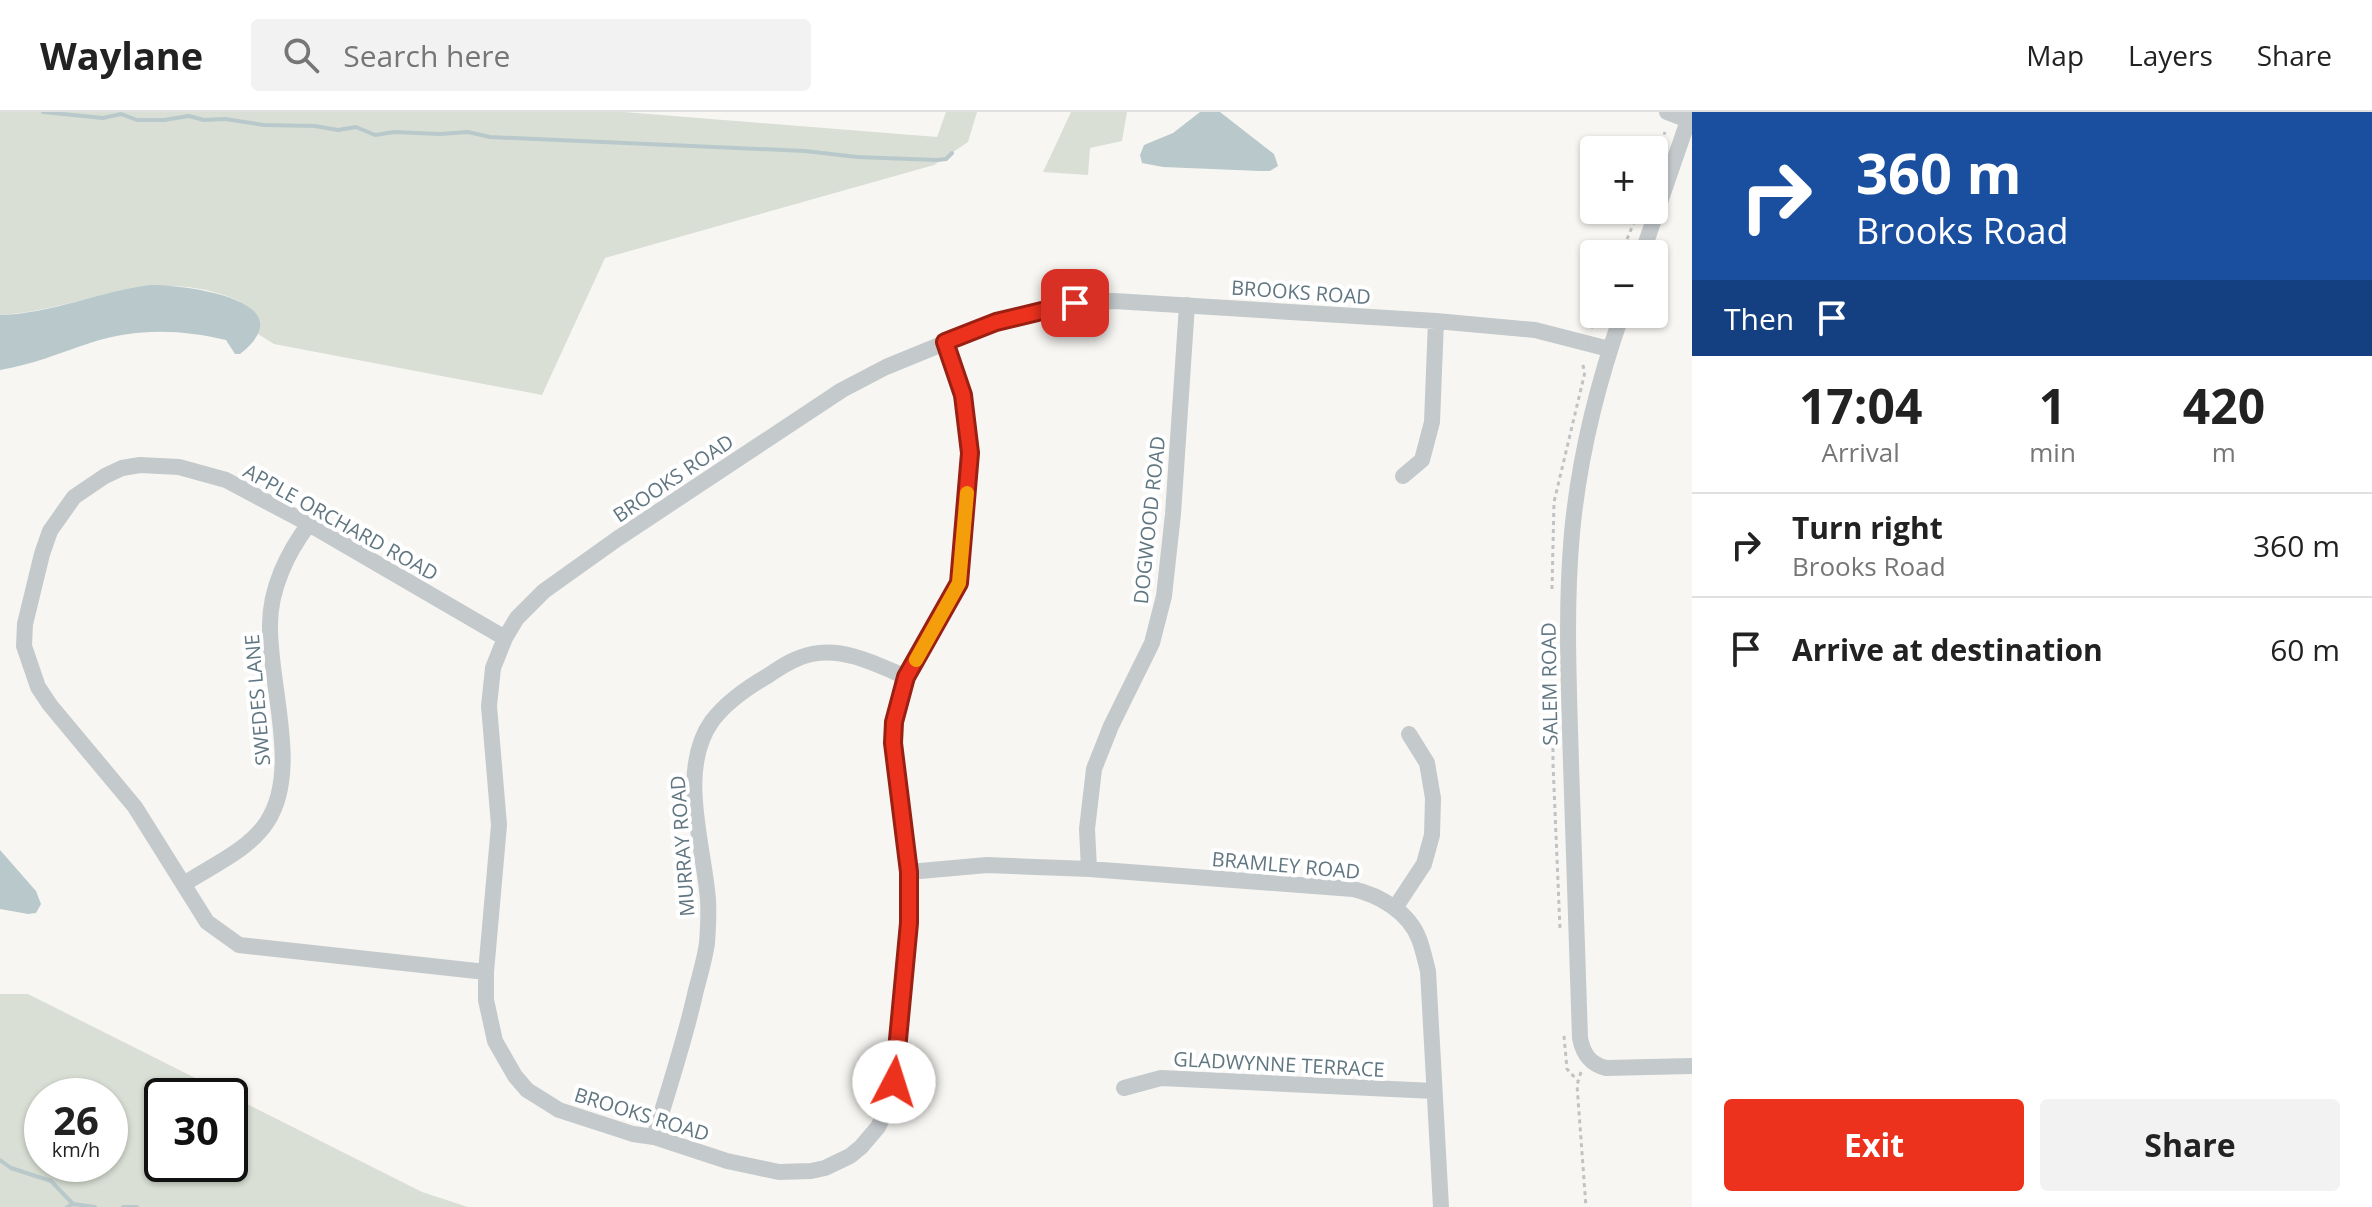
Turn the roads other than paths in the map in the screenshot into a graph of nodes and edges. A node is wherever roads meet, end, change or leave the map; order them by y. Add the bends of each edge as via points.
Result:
1 (1667, 112) edge
2 (1689, 116) edge
3 (1647, 240) edge
4 (1187, 305) junction
5 (1436, 321) junction
6 (1617, 328) edge
7 (945, 342) junction
8 (1609, 349) junction
9 (1403, 476) dead end
10 (309, 524) junction
11 (505, 638) junction
12 (906, 677) junction
13 (1409, 734) dead end
14 (1089, 869) junction
15 (909, 872) junction
16 (184, 884) junction
17 (1395, 908) junction
18 (486, 972) junction
19 (1692, 1066) edge
20 (1124, 1088) dead end
21 (1434, 1091) junction
22 (654, 1137) junction
23 (1441, 1207) edge

1 - 2 street
2 - 3 street
4 - 5 street, BROOKS ROAD
4 - 7 street, BROOKS ROAD via 1075,303 996,322
4 - 14 street, DOGWOOD ROAD via 1164,596 1152,643 1094,769
5 - 8 street, BROOKS ROAD via 1535,330
5 - 9 street via 1432,422 1422,460
6 - 8 street, SALEM ROAD
7 - 11 street, BROOKS ROAD via 842,390 617,539 544,591
7 - 12 street, BROOKS ROAD via 963,395 970,453 959,583
8 - 19 street, SALEM ROAD via 1583,456 1569,575 1580,1038 1596,1066
10 - 11 street, APPLE ORCHARD ROAD
10 - 16 street, SWEDES LANE via 277,583 270,622 284,761 277,804 251,841
10 - 16 street, APPLE ORCHARD ROAD via 226,480 179,467 140,465 105,476 74,497 50,531 42,554 24,646 38,687 135,807
11 - 18 street, BROOKS ROAD via 493,668 489,706 499,825
12 - 15 street, BROOKS ROAD via 893,743
12 - 22 street, MURRAY ROAD via 871,662 813,653 749,687 712,722 700,744 694,790 708,901 707,945
13 - 17 street via 1427,763 1432,835 1424,864
14 - 15 street, BRAMLEY ROAD via 987,865
14 - 17 street, BRAMLEY ROAD via 1353,889
15 - 22 street, BROOKS ROAD via 894,1082 878,1127 861,1147 825,1168 779,1172
16 - 18 street, APPLE ORCHARD ROAD via 207,922 239,945
17 - 21 street, BRAMLEY ROAD via 1418,935 1428,971
18 - 22 street, BROOKS ROAD via 495,1041 527,1090 559,1110
20 - 21 street, GLADWYNNE TERRACE via 1161,1078
21 - 23 street, BRAMLEY ROAD

